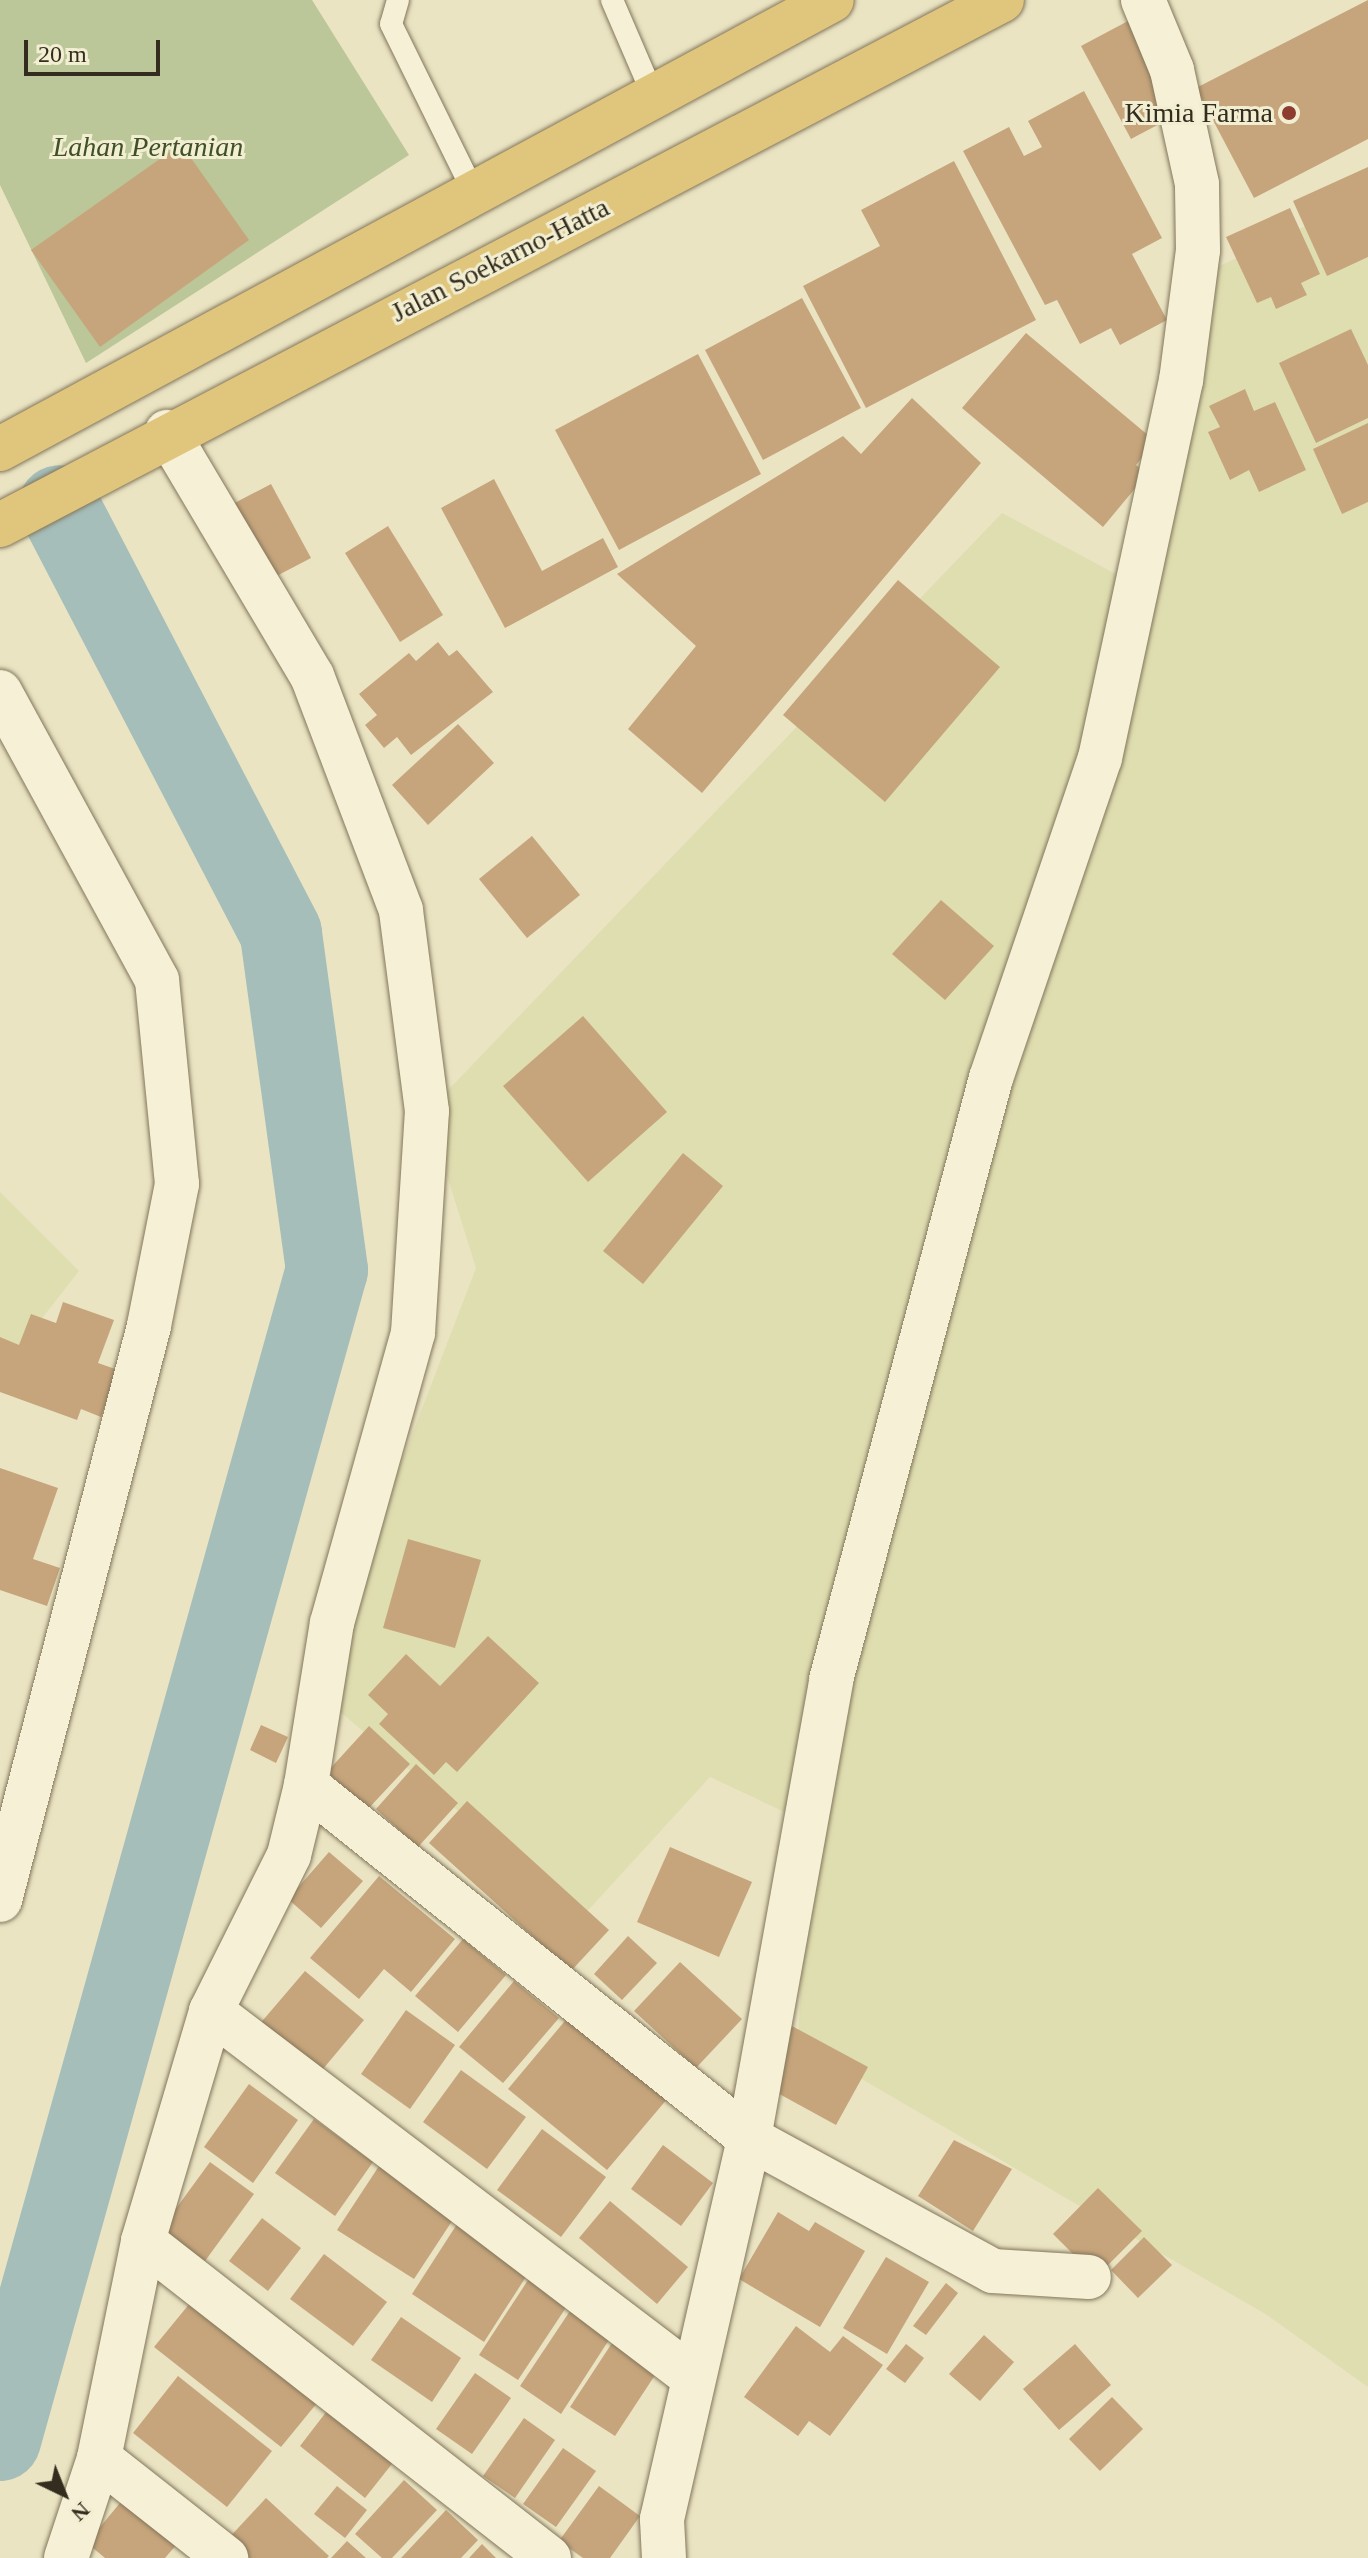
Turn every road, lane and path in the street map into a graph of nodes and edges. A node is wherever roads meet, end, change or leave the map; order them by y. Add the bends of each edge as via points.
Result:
1 (398, 0) edge
2 (612, 0) edge
3 (832, 0) edge
4 (1002, 0) edge
5 (1143, 0) edge
6 (652, 93) junction
7 (473, 191) junction
8 (167, 432) junction
9 (0, 449) edge
10 (0, 525) edge
11 (0, 692) edge
12 (306, 1785) junction
13 (0, 1900) edge
14 (211, 2011) junction
15 (749, 2138) junction
16 (143, 2241) junction
17 (1089, 2277) dead end
18 (690, 2375) junction
19 (99, 2458) junction
20 (66, 2558) edge
21 (226, 2558) edge
22 (549, 2558) edge
23 (664, 2558) edge

1 - 7 lane via 391,24
2 - 6 lane
3 - 6 highway
4 - 8 highway, Jalan Soekarno-Hatta
5 - 15 street via 1189,129 1197,184 1198,250 1181,381 1100,758 991,1078 879,1483 831,1680
6 - 7 highway
7 - 9 highway
8 - 10 highway, Jalan Soekarno-Hatta
8 - 12 street via 312,676 401,910 427,1111 413,1333 332,1623
11 - 13 street via 157,980 177,1184 149,1326
12 - 14 street via 289,1855
12 - 15 street
14 - 16 street
14 - 18 street
15 - 17 street via 993,2271
15 - 18 street
16 - 19 street
16 - 22 street
18 - 23 street via 662,2519
19 - 20 street
19 - 21 street

